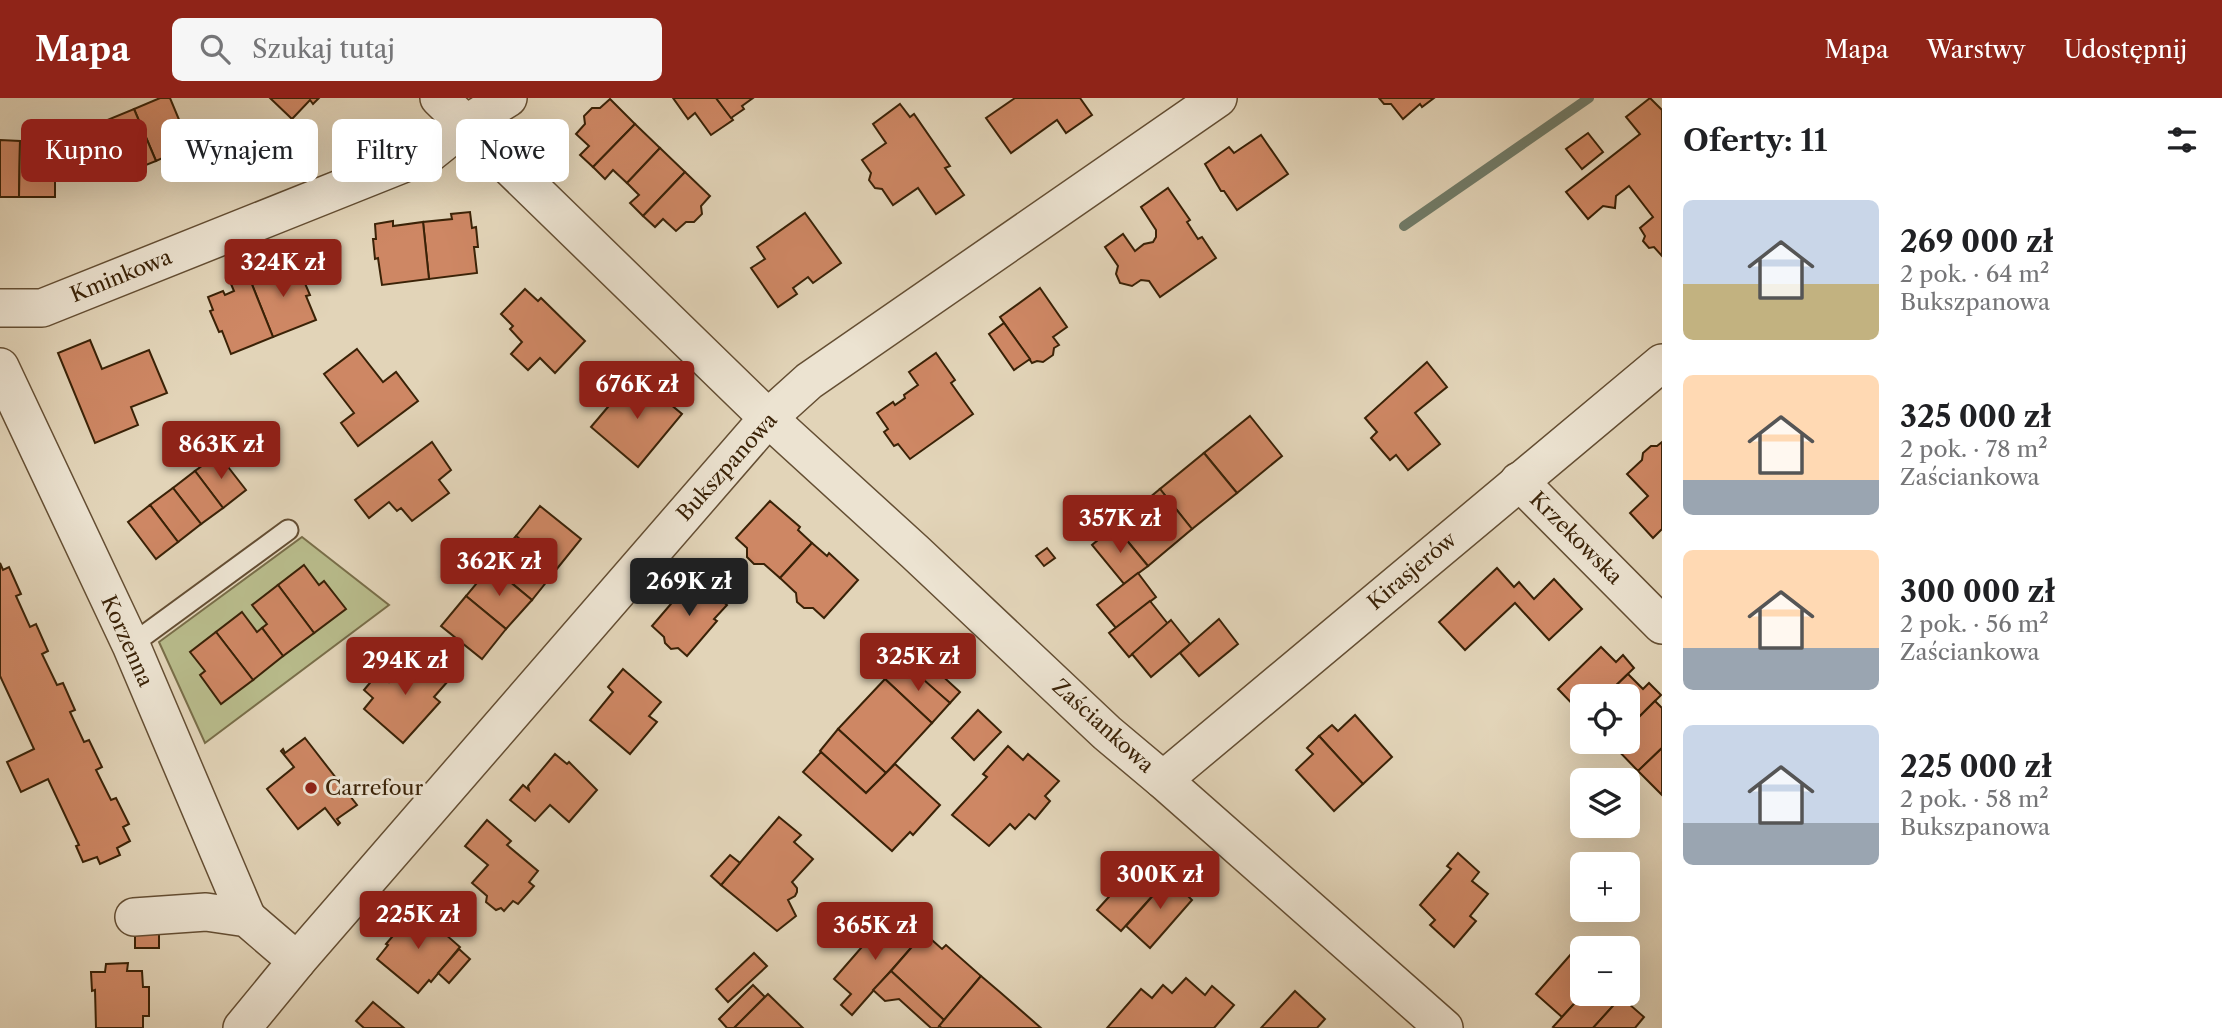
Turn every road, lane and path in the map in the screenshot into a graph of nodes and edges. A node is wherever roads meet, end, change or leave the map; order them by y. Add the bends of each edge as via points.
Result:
1 (439, 98) edge
2 (508, 98) edge
3 (1218, 98) edge
4 (461, 119) edge
5 (474, 119) edge
6 (456, 132) edge
7 (526, 182) edge
8 (0, 308) edge
9 (1662, 363) edge
10 (0, 367) edge
11 (768, 418) junction
12 (1519, 481) junction
13 (288, 530) dead end
14 (1662, 625) edge
15 (131, 645) junction
16 (1163, 780) junction
17 (134, 917) dead end
18 (247, 918) junction
19 (297, 961) junction
20 (242, 1028) edge
21 (1444, 1028) edge

1 - 4 street
2 - 5 street, Kminkowa
3 - 11 street, Bukszpanowa via 809,381
6 - 8 street, Kminkowa via 430,153 41,308
7 - 11 street
9 - 12 street, Kirasjerów
10 - 15 street, Korzenna
11 - 16 street, Zaściankowa
11 - 19 street, Bukszpanowa
12 - 14 street, Krzekowska
12 - 16 street, Kirasjerów
13 - 15 lane
15 - 18 street, Korzenna
16 - 21 street, Zaściankowa
17 - 18 street via 206,912
18 - 19 street
19 - 20 street, Bukszpanowa

